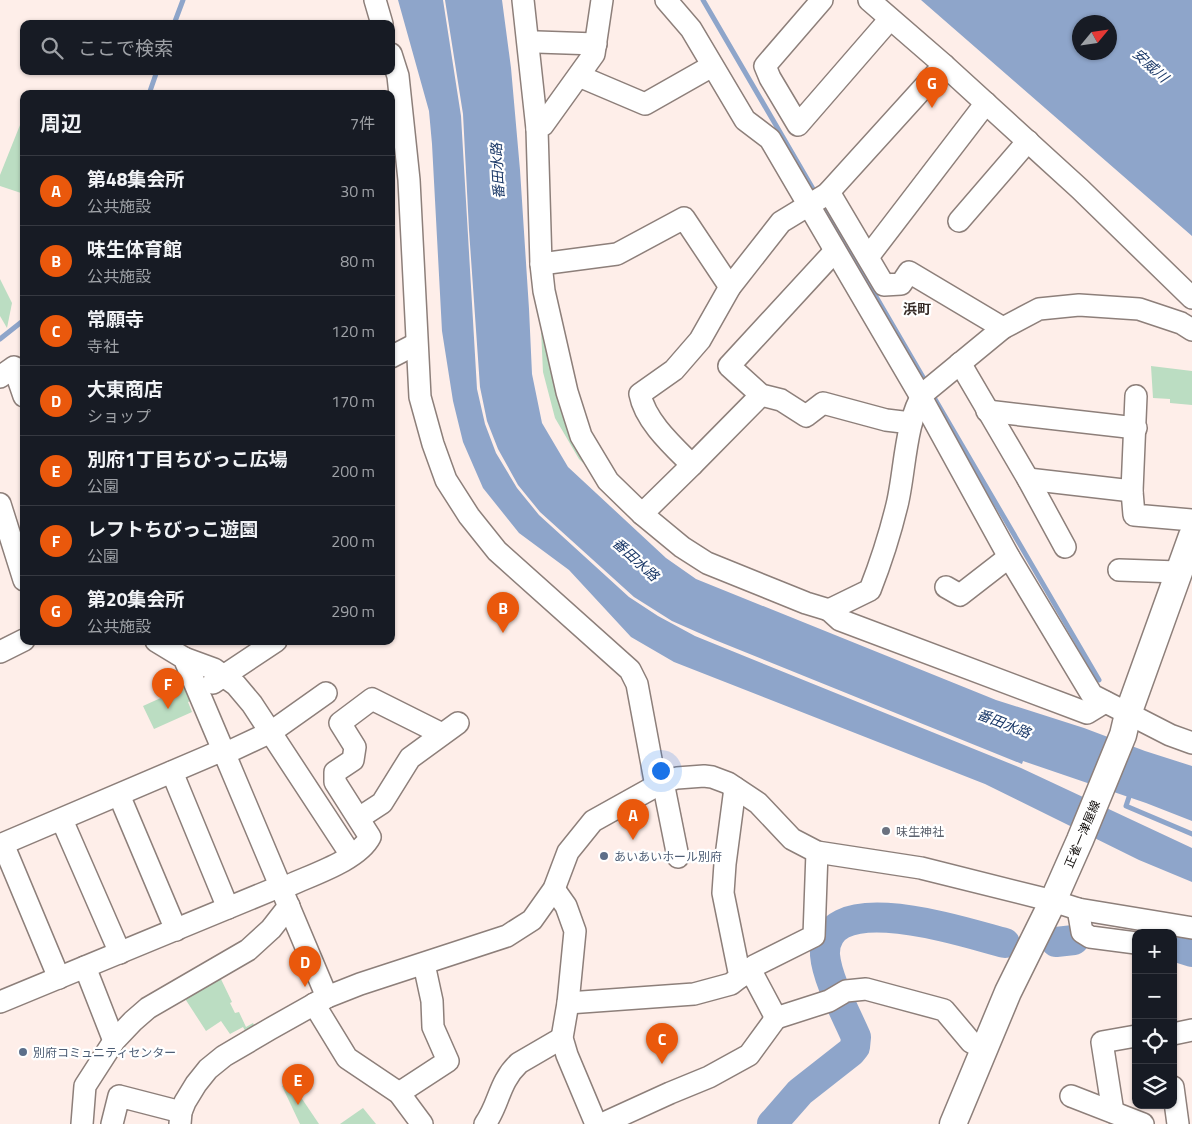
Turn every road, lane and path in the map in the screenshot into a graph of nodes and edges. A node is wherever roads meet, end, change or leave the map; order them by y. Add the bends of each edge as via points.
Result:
1 (375, 0) edge
2 (523, 0) edge
3 (602, 0) edge
4 (666, 0) edge
5 (822, 0) edge
6 (869, 0) edge
7 (890, 19) junction
8 (381, 20) edge
9 (537, 42) dead end
10 (596, 44) junction
11 (712, 66) junction
12 (944, 66) junction
13 (395, 67) edge
14 (579, 76) junction
15 (986, 104) junction
16 (537, 129) junction
17 (1028, 141) junction
18 (400, 183) edge
19 (819, 198) junction
20 (959, 221) dead end
21 (835, 251) junction
22 (868, 257) junction
23 (542, 264) junction
24 (730, 287) junction
25 (1192, 298) edge
26 (1003, 328) junction
27 (1192, 330) edge
28 (416, 344) junction
29 (395, 355) edge
30 (960, 363) junction
31 (0, 377) edge
32 (20, 384) edge
33 (926, 392) junction
34 (761, 395) junction
35 (1136, 396) dead end
36 (987, 411) junction
37 (912, 422) junction
38 (1136, 428) junction
39 (692, 465) junction
40 (1028, 480) junction
41 (1132, 491) junction
42 (0, 504) edge
43 (642, 514) junction
44 (1192, 520) edge
45 (1190, 545) edge
46 (1065, 547) dead end
47 (1009, 557) junction
48 (20, 567) edge
49 (1119, 570) dead end
50 (1178, 572) junction
51 (946, 587) dead end
52 (829, 610) junction
53 (20, 642) edge
54 (163, 645) edge
55 (270, 645) edge
56 (0, 652) edge
57 (184, 658) junction
58 (224, 676) junction
59 (198, 692) junction
60 (326, 693) dead end
61 (1104, 702) junction
62 (1126, 724) junction
63 (270, 732) junction
64 (1192, 743) edge
65 (223, 752) junction
66 (172, 772) junction
67 (660, 784) junction
68 (735, 788) junction
69 (119, 795) junction
70 (358, 818) junction
71 (62, 820) junction
72 (2, 844) edge
73 (818, 852) junction
74 (351, 855) junction
75 (678, 857) dead end
76 (554, 889) junction
77 (285, 896) junction
78 (1053, 901) junction
79 (228, 908) junction
80 (1078, 909) junction
81 (1192, 928) edge
82 (176, 930) junction
83 (1132, 942) edge
84 (120, 954) junction
85 (424, 964) junction
86 (85, 968) junction
87 (746, 974) junction
88 (59, 978) junction
89 (2, 995) edge
90 (321, 1000) junction
91 (568, 1004) junction
92 (776, 1018) junction
93 (1192, 1030) edge
94 (1177, 1033) edge
95 (1132, 1037) edge
96 (562, 1038) junction
97 (114, 1041) junction
98 (984, 1049) junction
99 (399, 1092) junction
100 (1071, 1096) dead end
101 (1176, 1109) edge
102 (1113, 1112) junction
103 (181, 1118) edge
104 (82, 1124) edge
105 (112, 1124) edge
106 (422, 1124) edge
107 (485, 1124) edge
108 (596, 1124) edge
109 (602, 1124) edge
110 (953, 1124) edge
111 (1143, 1124) edge
112 (1178, 1124) edge

1 - 8 street
2 - 16 street
3 - 10 street
4 - 11 street via 691,29
5 - 7 street via 765,66 798,125
6 - 7 street
7 - 12 street
9 - 10 street
10 - 14 street via 594,54
11 - 14 street via 645,104
11 - 19 street via 745,120 770,140
12 - 15 street
12 - 19 street
13 - 18 street via 398,76
14 - 16 street
15 - 17 street
15 - 22 street
16 - 23 street
17 - 20 street
17 - 25 street
18 - 28 street
19 - 21 street
19 - 22 street
19 - 24 street via 781,222
21 - 33 street
21 - 34 street via 729,366
22 - 26 street via 884,284 901,284 909,272
23 - 24 street via 617,254 684,218
23 - 43 street via 544,291 567,392 581,436 608,480
24 - 39 street via 700,340 663,379 640,394 660,432
26 - 27 street via 1039,310 1079,305 1138,309 1181,323
26 - 30 street
28 - 29 street
28 - 67 street via 420,397 446,480 469,516 497,550 630,670 637,684
30 - 33 street
30 - 36 street
31 - 32 street via 14,367
33 - 37 street
33 - 47 street
34 - 37 street via 781,400 806,416 823,403 886,420
34 - 39 street
35 - 38 street
36 - 38 street
36 - 40 street
37 - 52 street via 898,504 870,590
38 - 41 street
39 - 43 street
40 - 41 street
40 - 46 street
41 - 44 street via 1134,515
42 - 48 street
43 - 52 street via 707,563 806,604
45 - 50 main road, 正雀一津屋線
47 - 51 street via 960,595
47 - 61 street via 1092,695
49 - 50 street
50 - 62 main road, 正雀一津屋線
52 - 61 street via 840,620 1087,713
53 - 56 street
54 - 57 street
55 - 58 street
57 - 58 street
57 - 59 street
58 - 59 street
58 - 63 street via 236,685
59 - 65 street
60 - 63 street
61 - 62 street
62 - 64 street
62 - 78 main road, 正雀一津屋線
63 - 65 street
63 - 74 street
65 - 66 street
65 - 77 street
66 - 69 street
66 - 79 street
67 - 68 street via 677,778 704,776 720,779
67 - 75 street
67 - 76 street via 593,821 568,852
68 - 73 street via 758,803 792,839
68 - 87 street via 723,893
69 - 71 street
69 - 82 street
70 - 70 street via 382,802 410,758 450,728 372,699 340,722 355,747 354,760 335,772 335,782
70 - 74 street via 370,837 365,846
71 - 72 street
71 - 84 street
72 - 88 street
73 - 78 street via 921,868
73 - 87 street via 814,936 754,966
74 - 77 street via 290,885
76 - 85 street via 532,920 507,936
76 - 91 street via 566,906 575,931
77 - 79 street
77 - 90 street
77 - 97 street via 271,930 248,950 148,1008
78 - 80 street
78 - 98 main road, 正雀一津屋線
79 - 82 street
80 - 81 street
80 - 83 street via 1082,932 1090,937
82 - 84 street
84 - 86 street
85 - 90 street
85 - 99 street via 432,1001 433,1027 448,1061
86 - 88 street
86 - 97 street
87 - 91 street via 731,984 694,994
87 - 92 street
88 - 89 street
90 - 99 street via 346,1058
90 - 103 street via 216,1062 196,1084
91 - 96 street
92 - 98 street via 836,995 866,988 944,1010 971,1042
92 - 109 street via 749,1055 709,1077
93 - 94 street
95 - 102 street via 1102,1042
96 - 107 street via 514,1069 504,1082
96 - 108 street
97 - 104 street via 86,1086
98 - 110 main road, 正雀一津屋線
99 - 106 street
100 - 102 street
101 - 112 street
102 - 111 street
103 - 105 street via 119,1096

